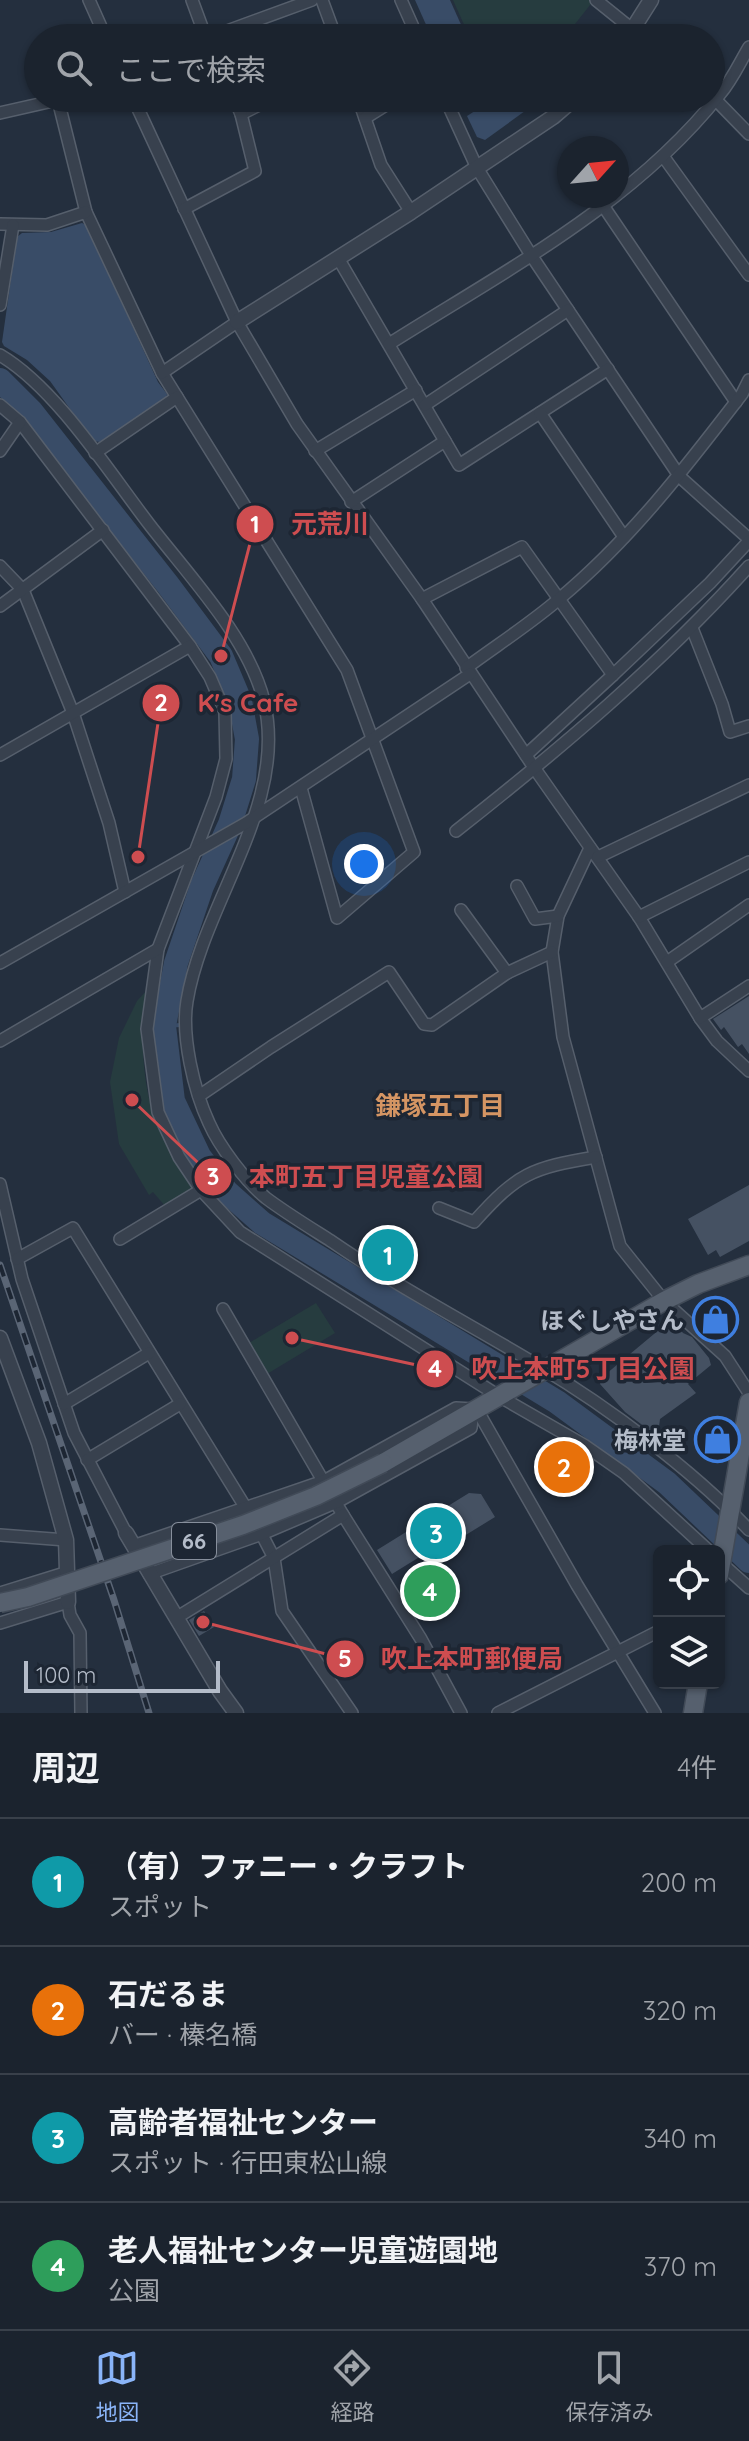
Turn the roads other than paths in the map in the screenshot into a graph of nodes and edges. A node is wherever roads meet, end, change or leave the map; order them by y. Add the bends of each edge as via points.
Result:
1 (89, 0) edge
2 (192, 0) edge
3 (312, 0) edge
4 (322, 0) edge
5 (401, 0) edge
6 (596, 0) edge
7 (651, 0) edge
8 (100, 24) edge
9 (201, 24) edge
10 (246, 24) edge
11 (331, 24) edge
12 (412, 24) edge
13 (622, 24) edge
14 (639, 24) edge
15 (749, 47) edge
16 (725, 81) edge
17 (24, 108) edge
18 (725, 109) edge
19 (65, 112) edge
20 (139, 112) edge
21 (245, 112) edge
22 (363, 112) edge
23 (375, 112) edge
24 (451, 112) edge
25 (559, 112) edge
26 (701, 112) edge
27 (0, 113) edge
28 (241, 114) joint
29 (365, 118) junction
30 (749, 134) edge
31 (663, 156) junction
32 (477, 168) junction
33 (629, 185) edge
34 (602, 208) edge
35 (605, 208) edge
36 (184, 209) junction
37 (86, 212) junction
38 (411, 212) junction
39 (0, 224) edge
40 (13, 225) junction
41 (531, 255) junction
42 (338, 258) junction
43 (749, 275) edge
44 (0, 305) edge
45 (568, 310) junction
46 (237, 322) junction
47 (389, 344) junction
48 (0, 355) edge
49 (608, 369) junction
50 (162, 373) junction
51 (749, 380) edge
52 (416, 390) junction
53 (177, 397) junction
54 (736, 402) junction
55 (0, 405) edge
56 (425, 405) junction
57 (540, 413) junction
58 (20, 422) junction
59 (445, 441) junction
60 (0, 451) edge
61 (315, 451) junction
62 (95, 453) junction
63 (680, 477) junction
64 (351, 502) junction
65 (103, 530) junction
66 (624, 537) junction
67 (749, 540) edge
68 (0, 566) edge
69 (749, 566) edge
70 (23, 590) junction
71 (422, 599) junction
72 (559, 599) junction
73 (0, 606) edge
74 (692, 628) junction
75 (190, 646) junction
76 (468, 671) junction
77 (613, 675) junction
78 (73, 713) junction
79 (749, 726) edge
80 (371, 740) junction
81 (0, 755) edge
82 (526, 755) junction
83 (535, 769) junction
84 (749, 785) edge
85 (301, 788) junction
86 (250, 820) junction
87 (456, 831) dead end
88 (194, 852) junction
89 (594, 853) junction
90 (749, 862) edge
91 (517, 886) dead end
92 (125, 892) junction
93 (749, 905) edge
94 (461, 910) dead end
95 (558, 916) junction
96 (639, 917) junction
97 (158, 949) junction
98 (552, 952) junction
99 (667, 962) junction
100 (0, 963) edge
101 (507, 973) junction
102 (749, 986) edge
103 (700, 1018) junction
104 (0, 1041) edge
105 (749, 1071) edge
106 (199, 1096) junction
107 (596, 1157) junction
108 (0, 1184) edge
109 (201, 1190) junction
110 (439, 1208) dead end
111 (120, 1239) dead end
112 (17, 1259) junction
113 (749, 1265) edge
114 (664, 1301) junction
115 (223, 1309) dead end
116 (0, 1338) edge
117 (149, 1353) junction
118 (541, 1369) junction
119 (749, 1393) edge
120 (500, 1394) junction
121 (749, 1402) edge
122 (64, 1404) junction
123 (180, 1404) junction
124 (474, 1408) junction
125 (87, 1460) junction
126 (324, 1481) junction
127 (337, 1502) junction
128 (245, 1508) junction
129 (343, 1515) junction
130 (730, 1516) junction
131 (749, 1530) edge
132 (262, 1534) junction
133 (0, 1535) edge
134 (66, 1540) junction
135 (130, 1540) junction
136 (703, 1545) edge
137 (723, 1545) edge
138 (274, 1558) junction
139 (725, 1566) edge
140 (68, 1572) junction
141 (149, 1574) junction
142 (749, 1588) edge
143 (0, 1593) edge
144 (68, 1602) junction
145 (0, 1603) edge
146 (176, 1618) junction
147 (0, 1623) edge
148 (653, 1634) edge
149 (619, 1653) junction
150 (697, 1689) edge
151 (81, 1713) edge
152 (236, 1713) edge
153 (352, 1713) edge
154 (461, 1713) edge
155 (498, 1713) edge
156 (655, 1713) edge
157 (693, 1713) edge

1 - 8 street
2 - 9 street
3 - 10 street
4 - 11 street
5 - 12 street
6 - 13 street
7 - 14 street
15 - 16 street
17 - 27 street
18 - 30 street
19 - 37 street
20 - 36 street
21 - 28 street
22 - 29 street
23 - 29 street
24 - 32 street
25 - 32 street
26 - 31 street
28 - 36 street via 255,171
29 - 38 street via 381,165
31 - 33 street
31 - 43 street
32 - 38 street
32 - 41 street
34 - 41 street
35 - 54 street
36 - 46 street
37 - 40 street via 47,225
37 - 50 street
38 - 42 street
39 - 40 street
40 - 44 street
41 - 45 street
41 - 47 street
42 - 46 street
42 - 47 street
45 - 49 street
45 - 56 street
46 - 50 street
46 - 61 street
47 - 52 street
48 - 62 street via 37,383
49 - 57 street
49 - 63 street
50 - 53 street
51 - 54 street
52 - 56 street
52 - 61 street
53 - 62 street
53 - 80 street via 347,670
54 - 63 street
55 - 58 street
56 - 59 street
57 - 59 street via 459,465
57 - 66 street
58 - 60 street
58 - 65 street
59 - 64 street
61 - 64 street
62 - 86 street via 245,654 264,700 268,731 266,765
63 - 66 street
63 - 67 street
64 - 71 street
65 - 70 street
65 - 75 street
66 - 72 street
67 - 77 street
68 - 70 street
69 - 74 street
70 - 73 street
70 - 78 street
71 - 72 street via 522,547
71 - 76 street
72 - 76 street
72 - 77 street
74 - 79 street via 730,732
74 - 83 street
75 - 78 street
75 - 88 street via 225,712 226,759
76 - 80 street
76 - 82 street
77 - 82 street
78 - 81 street
78 - 92 street
80 - 85 street
80 - 85 street via 414,852 337,918
82 - 83 street
83 - 87 street
83 - 89 street
84 - 89 street
85 - 86 street
86 - 88 street
86 - 106 street via 200,950 186,1003
88 - 92 street
88 - 97 street
89 - 95 street
89 - 96 street
90 - 96 street
91 - 95 street via 535,919
92 - 100 street
93 - 99 street
94 - 101 street
95 - 98 street
96 - 99 street
97 - 104 street
97 - 109 street via 147,1029 158,1112
98 - 101 street
98 - 107 street via 563,1037
99 - 103 street
101 - 106 street via 432,1025 424,1024 389,972
102 - 103 street
103 - 105 street
106 - 118 street via 210,1126 263,1195 388,1280
107 - 110 street via 551,1165 515,1180 474,1222
107 - 114 street via 620,1246
108 - 112 street
109 - 111 street
109 - 120 street via 240,1232
112 - 117 street via 73,1228
112 - 122 street
113 - 114 main road, 66
114 - 118 main road, 66
114 - 119 street via 725,1356
115 - 126 street
116 - 134 street via 39,1443
117 - 122 street
117 - 123 street
118 - 120 main road, 66
118 - 130 street via 639,1434
120 - 124 main road, 66
120 - 136 street via 624,1473
121 - 130 main road
122 - 125 street
123 - 125 street
123 - 128 street
124 - 126 street via 456,1408
124 - 127 street via 471,1428
124 - 145 main road, 66, bridge via 316,1496 243,1525
124 - 149 street
125 - 135 street
126 - 127 street
126 - 128 street
127 - 129 street
127 - 132 street
128 - 132 street
128 - 135 street
129 - 138 street
129 - 154 street
130 - 131 street
130 - 137 main road
132 - 138 street
132 - 141 street
133 - 134 street
134 - 140 street
135 - 141 street
138 - 146 street
138 - 153 street via 282,1611
139 - 142 street
140 - 143 street
140 - 144 street
141 - 146 street
144 - 147 street
144 - 151 street via 80,1633
146 - 152 street
148 - 149 street
149 - 155 street
149 - 156 street
150 - 157 main road

